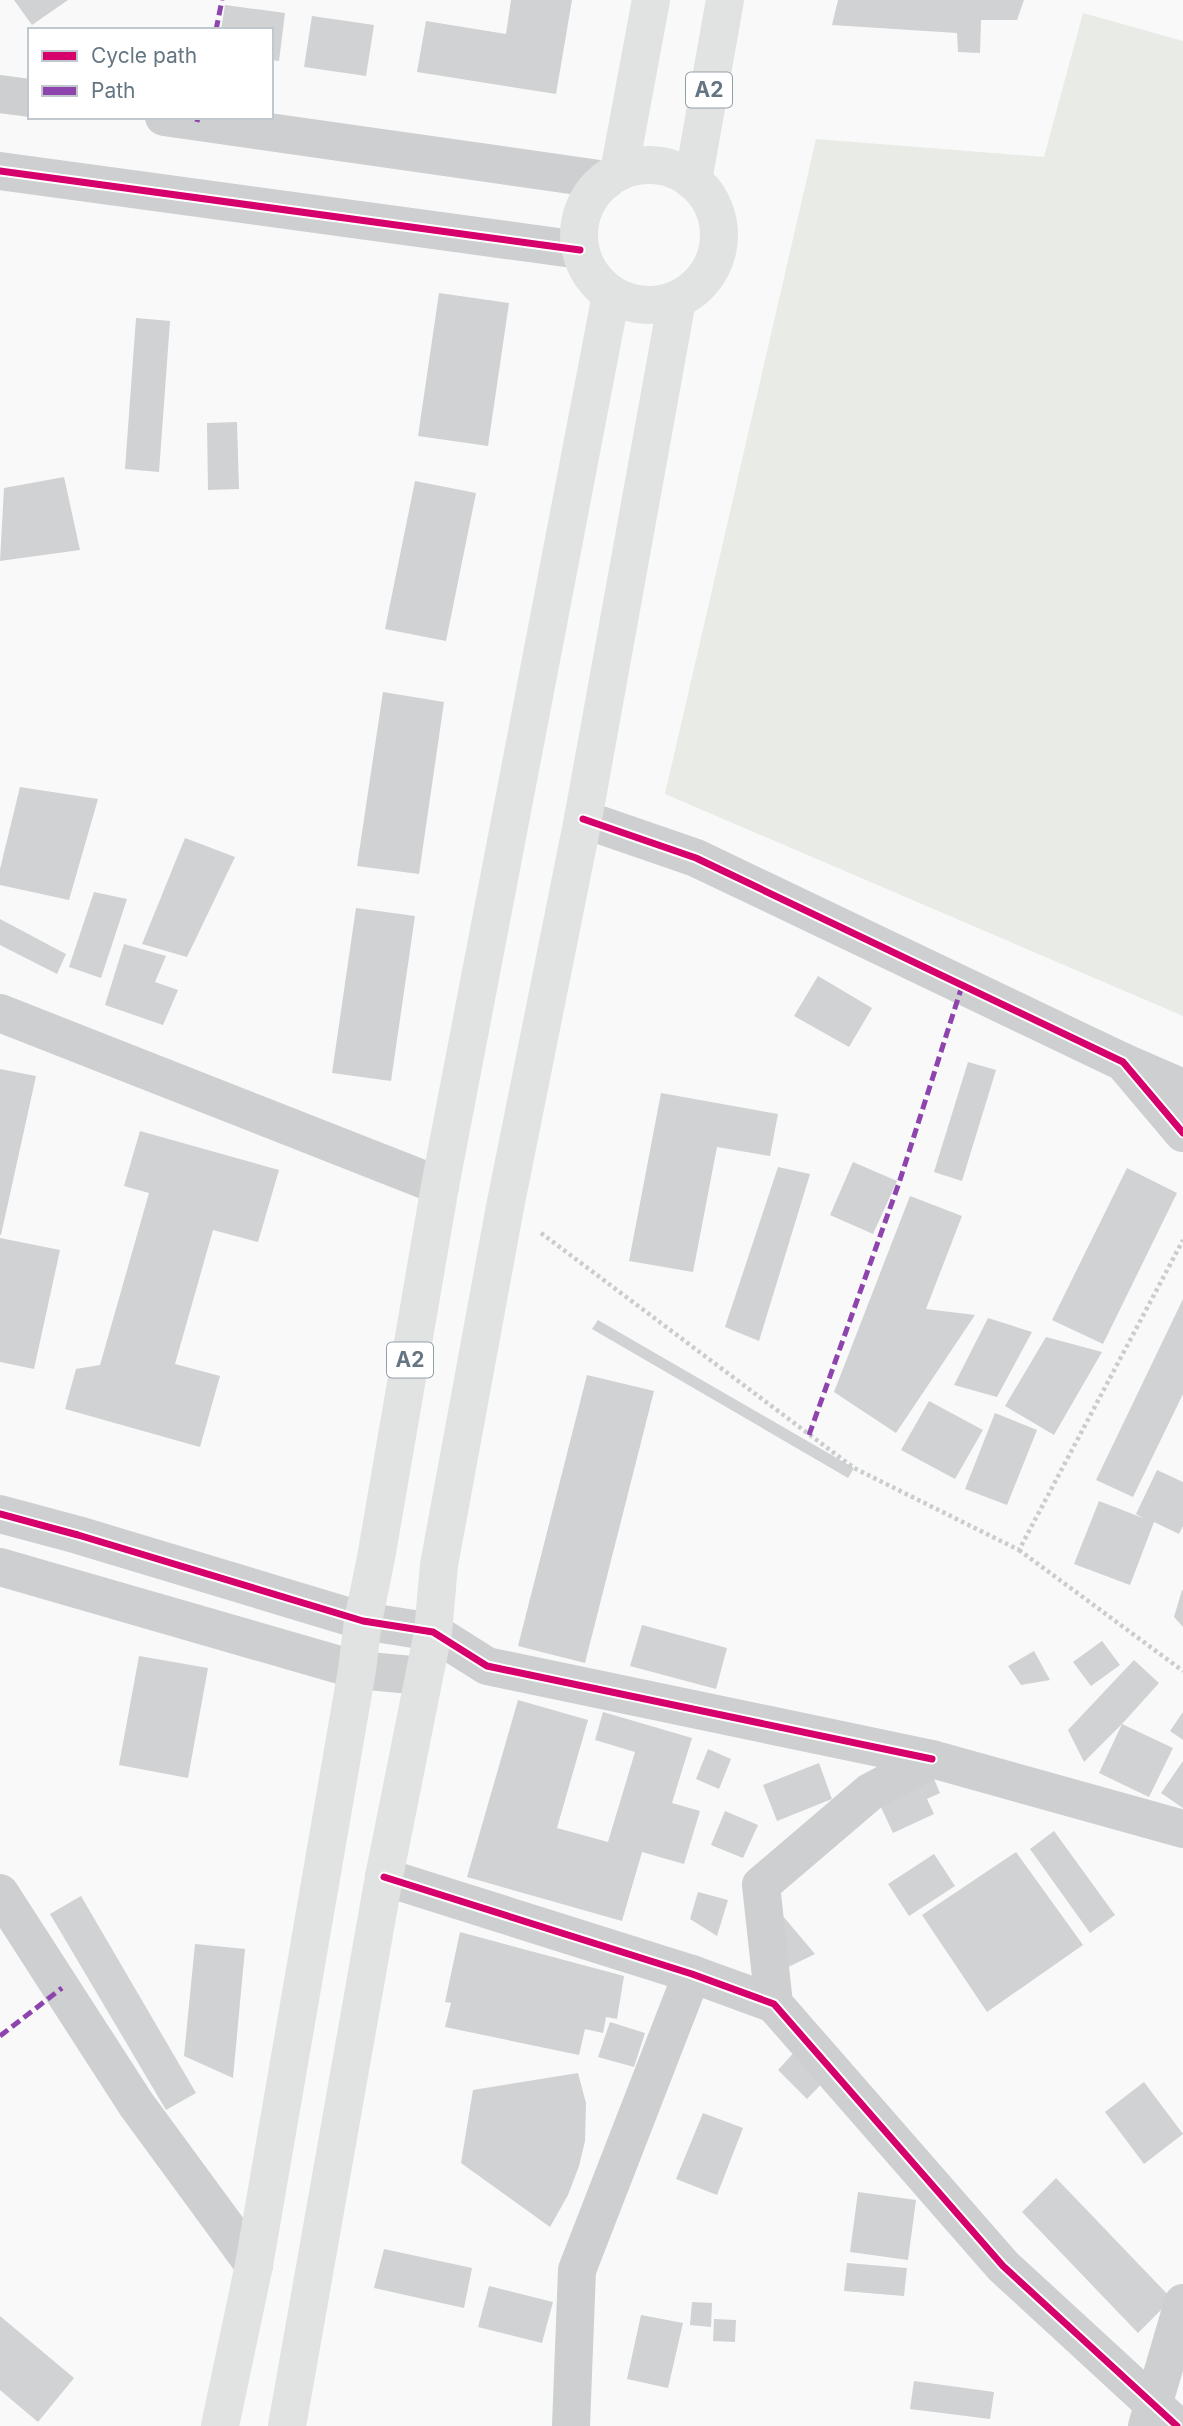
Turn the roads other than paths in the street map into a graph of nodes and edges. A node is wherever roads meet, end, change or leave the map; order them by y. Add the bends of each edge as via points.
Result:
1 (651, 0) edge
2 (725, 0) edge
3 (0, 94) edge
4 (28, 98) edge
5 (179, 119) edge
6 (0, 171) edge
7 (612, 176) junction
8 (693, 181) junction
9 (580, 250) junction
10 (611, 295) junction
11 (677, 300) junction
12 (583, 819) junction
13 (0, 1013) edge
14 (1123, 1062) junction
15 (1183, 1088) edge
16 (1183, 1133) edge
17 (440, 1186) junction
18 (0, 1514) edge
19 (0, 1567) edge
20 (363, 1621) junction
21 (433, 1632) junction
22 (487, 1666) junction
23 (357, 1670) junction
24 (423, 1676) junction
25 (932, 1759) junction
26 (1183, 1829) edge
27 (384, 1877) junction
28 (0, 1893) edge
29 (692, 1974) junction
30 (774, 2004) junction
31 (254, 2266) junction
32 (1183, 2303) edge
33 (1159, 2419) edge
34 (220, 2426) edge
35 (287, 2426) edge
36 (571, 2426) edge

1 - 7 highway
2 - 8 highway, A2
3 - 4 street
5 - 7 street
6 - 9 street
7 - 8 highway via 638,166 657,165
7 - 9 highway via 592,194 583,211
8 - 11 highway via 709,199 718,221 719,245 711,268 697,287
9 - 10 highway via 586,268
10 - 11 highway via 632,304 655,306
10 - 17 highway, A2
11 - 12 highway
12 - 14 street via 696,858
12 - 21 highway via 505,1207 439,1565
13 - 17 street
14 - 15 street
14 - 16 street
17 - 20 highway, A2
18 - 20 street
19 - 23 street
20 - 21 street
20 - 23 highway, A2
21 - 22 street
21 - 24 highway
22 - 24 street
22 - 25 street
23 - 24 street
23 - 31 highway, A2
24 - 27 highway
25 - 26 street
25 - 30 street via 870,1792 761,1885
27 - 29 street
27 - 35 highway
28 - 31 street via 136,2104
29 - 30 street
29 - 36 street via 577,2270
30 - 33 street via 1003,2266
31 - 34 highway, A2
32 - 33 street

